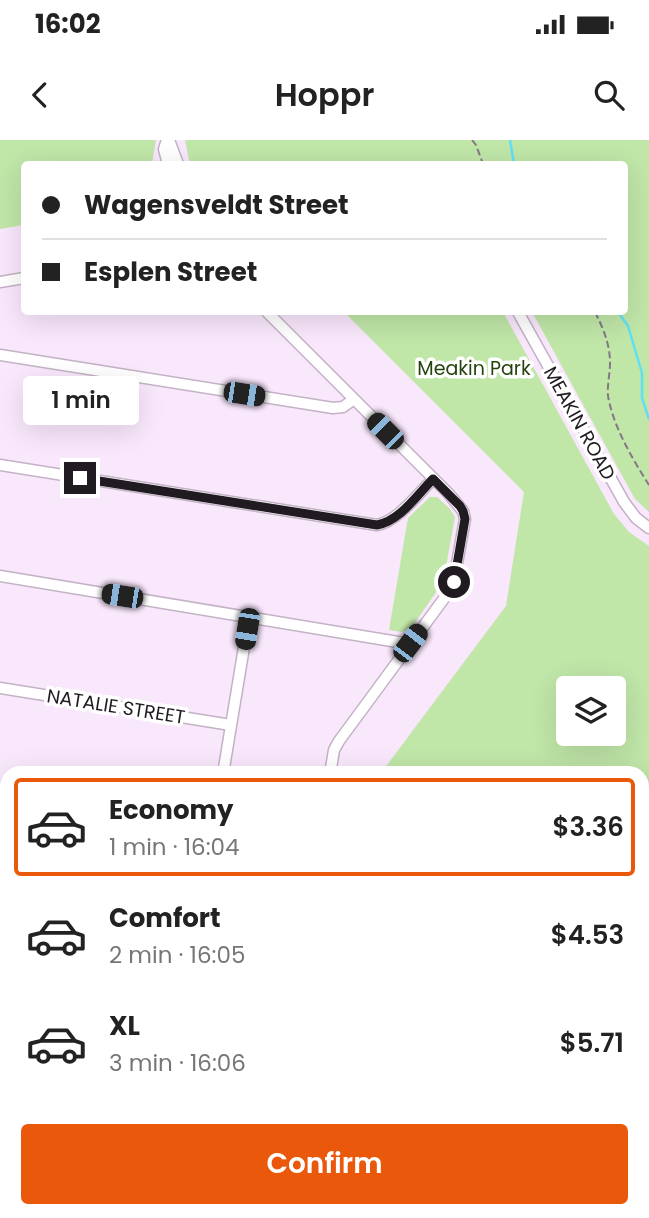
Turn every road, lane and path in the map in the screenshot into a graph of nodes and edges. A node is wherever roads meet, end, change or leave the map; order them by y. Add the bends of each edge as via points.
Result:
1 (472, 140) edge
2 (167, 143) edge
3 (163, 161) edge
4 (168, 161) edge
5 (176, 161) edge
6 (482, 161) edge
7 (21, 278) edge
8 (0, 282) edge
9 (270, 315) edge
10 (520, 315) edge
11 (596, 315) edge
12 (0, 355) edge
13 (354, 399) junction
14 (0, 465) edge
15 (433, 479) junction
16 (649, 485) edge
17 (649, 528) edge
18 (0, 576) edge
19 (249, 617) junction
20 (410, 643) junction
21 (0, 688) edge
22 (231, 725) junction
23 (224, 766) edge
24 (331, 766) edge

1 - 6 path
2 - 3 street
2 - 4 street
2 - 5 street
7 - 8 street
9 - 13 street
10 - 17 street, MEAKIN ROAD via 624,502
11 - 16 path via 609,349 611,408
12 - 13 street via 333,408
13 - 15 street
14 - 15 street via 377,525 395,517
15 - 20 street via 460,506 465,519 451,589
18 - 19 street
19 - 20 street
19 - 22 street
20 - 24 street via 339,741
21 - 22 street, NATALIE STREET
22 - 23 street

